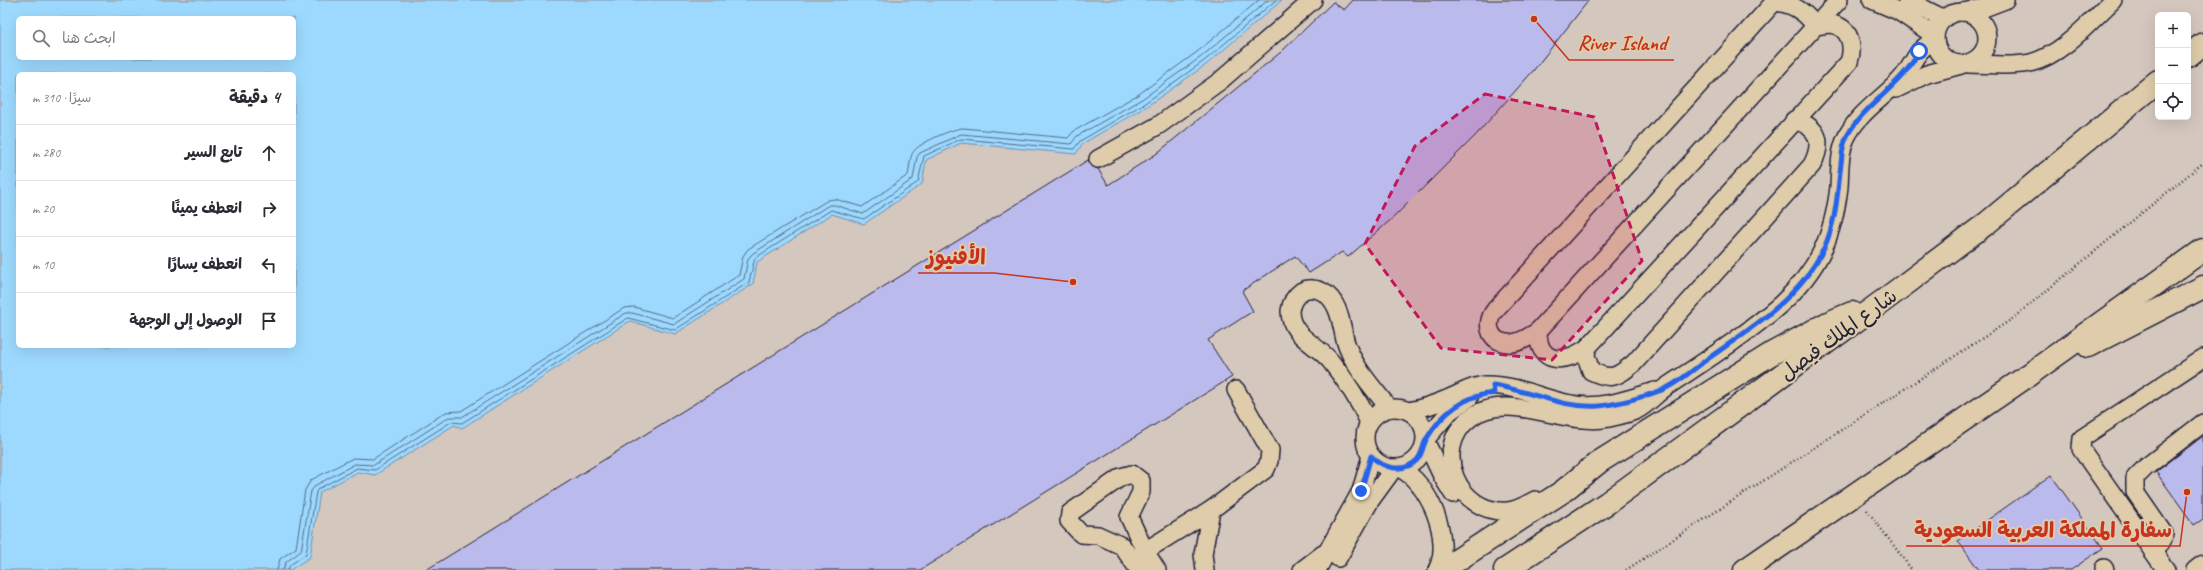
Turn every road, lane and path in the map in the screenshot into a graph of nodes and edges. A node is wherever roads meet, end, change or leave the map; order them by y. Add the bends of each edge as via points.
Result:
1 (1313, 0) edge
2 (1839, 0) edge
3 (1872, 0) edge
4 (1907, 0) edge
5 (2005, 0) edge
6 (2113, 0) edge
7 (1775, 1) edge
8 (1962, 12) junction
9 (1944, 19) junction
10 (1815, 26) junction
11 (1935, 38) junction
12 (2203, 44) edge
13 (2203, 53) edge
14 (2191, 54) edge
15 (2191, 56) edge
16 (1966, 64) junction
17 (2155, 83) edge
18 (1882, 97) junction
19 (1794, 120) junction
20 (1098, 159) dead end
21 (2203, 163) edge
22 (2203, 250) edge
23 (2203, 287) edge
24 (1887, 298) junction
25 (1538, 331) junction
26 (1344, 334) junction
27 (1587, 348) junction
28 (1319, 349) junction
29 (2203, 358) edge
30 (2023, 379) junction
31 (1493, 389) junction
32 (1663, 389) junction
33 (1236, 390) dead end
34 (1389, 408) junction
35 (1409, 411) junction
36 (1549, 414) junction
37 (1369, 422) junction
38 (2203, 423) edge
39 (1426, 441) junction
40 (1371, 456) junction
41 (1397, 468) junction
42 (1562, 492) junction
43 (1855, 495) junction
44 (1461, 497) junction
45 (1211, 510) junction
46 (1518, 521) junction
47 (1328, 550) junction
48 (2152, 550) junction
49 (1139, 561) edge
50 (2203, 564) edge
51 (1157, 570) edge
52 (1205, 570) edge
53 (1302, 570) edge
54 (1317, 570) edge
55 (1331, 570) edge
56 (1438, 570) edge
57 (1442, 570) edge
58 (1505, 570) edge
59 (1626, 570) edge
60 (1745, 570) edge
61 (1912, 570) edge
62 (2166, 570) edge
63 (2195, 570) edge

1 - 20 street via 1220,81 1159,125
2 - 10 street
3 - 11 street via 1898,11
4 - 9 street
5 - 8 street via 1984,8
6 - 16 street via 2047,57 2019,64
7 - 10 street via 1797,8
7 - 25 street via 1495,310 1489,321 1491,334 1503,343 1521,341
8 - 9 street
8 - 16 street via 1981,21 1988,40 1978,59
9 - 11 street via 1937,27
10 - 19 street via 1831,24 1842,29 1850,38 1853,50 1849,62
10 - 25 street
11 - 16 street via 1937,49 1948,61
11 - 18 street via 1924,45 1902,79
12 - 14 highway
13 - 15 street
16 - 18 street via 1944,68 1911,81
17 - 24 highway, شارع الملك فيصل via 1987,223
18 - 32 street via 1862,116 1846,137 1842,150 1834,222 1824,248 1805,279 1780,304 1752,326
19 - 27 street
19 - 27 street via 1806,123 1818,140 1818,149 1812,166 1634,363 1613,377 1603,377 1591,371 1586,356
21 - 59 path via 2012,319
22 - 30 highway
23 - 30 highway
24 - 42 highway via 1828,323 1771,354 1599,462
24 - 58 highway, شارع الملك فيصل via 1607,503
25 - 27 street via 1541,347 1553,358 1569,358
26 - 28 street
26 - 28 street via 1336,307 1326,294 1312,289 1305,290 1294,299 1291,319 1301,336
26 - 34 street via 1353,358
28 - 37 street via 1349,386
29 - 48 street via 2082,438 2081,449
30 - 43 highway
31 - 32 street via 1519,390 1572,405 1598,406
31 - 35 street via 1471,388
31 - 36 street via 1514,396
31 - 39 street via 1458,404 1442,419
32 - 36 street via 1636,410 1606,419 1580,420
33 - 45 street via 1270,450 1269,461 1266,468
34 - 35 street
34 - 37 street via 1381,411
35 - 39 street via 1418,418 1424,428
36 - 44 street via 1498,407 1480,412 1464,424 1454,441 1451,460
37 - 40 street via 1365,439
38 - 48 street via 2135,478 2135,492 2164,534 2160,545
39 - 41 street via 1417,460
39 - 44 street via 1442,476
40 - 41 street via 1385,466
40 - 47 street via 1361,491
41 - 55 street via 1370,501
41 - 56 street via 1418,482 1439,523 1443,547
42 - 44 street via 1542,497 1517,509 1500,511
42 - 46 highway
43 - 60 highway
43 - 61 path
44 - 46 street via 1471,513 1482,518
45 - 49 street
45 - 52 street via 1203,554
46 - 57 highway
47 - 53 street
47 - 54 street
48 - 62 street
49 - 49 street via 1130,516 1141,492 1141,480 1132,474 1121,477 1070,513 1068,522 1081,534 1098,535 1122,546
49 - 51 street
50 - 63 street

